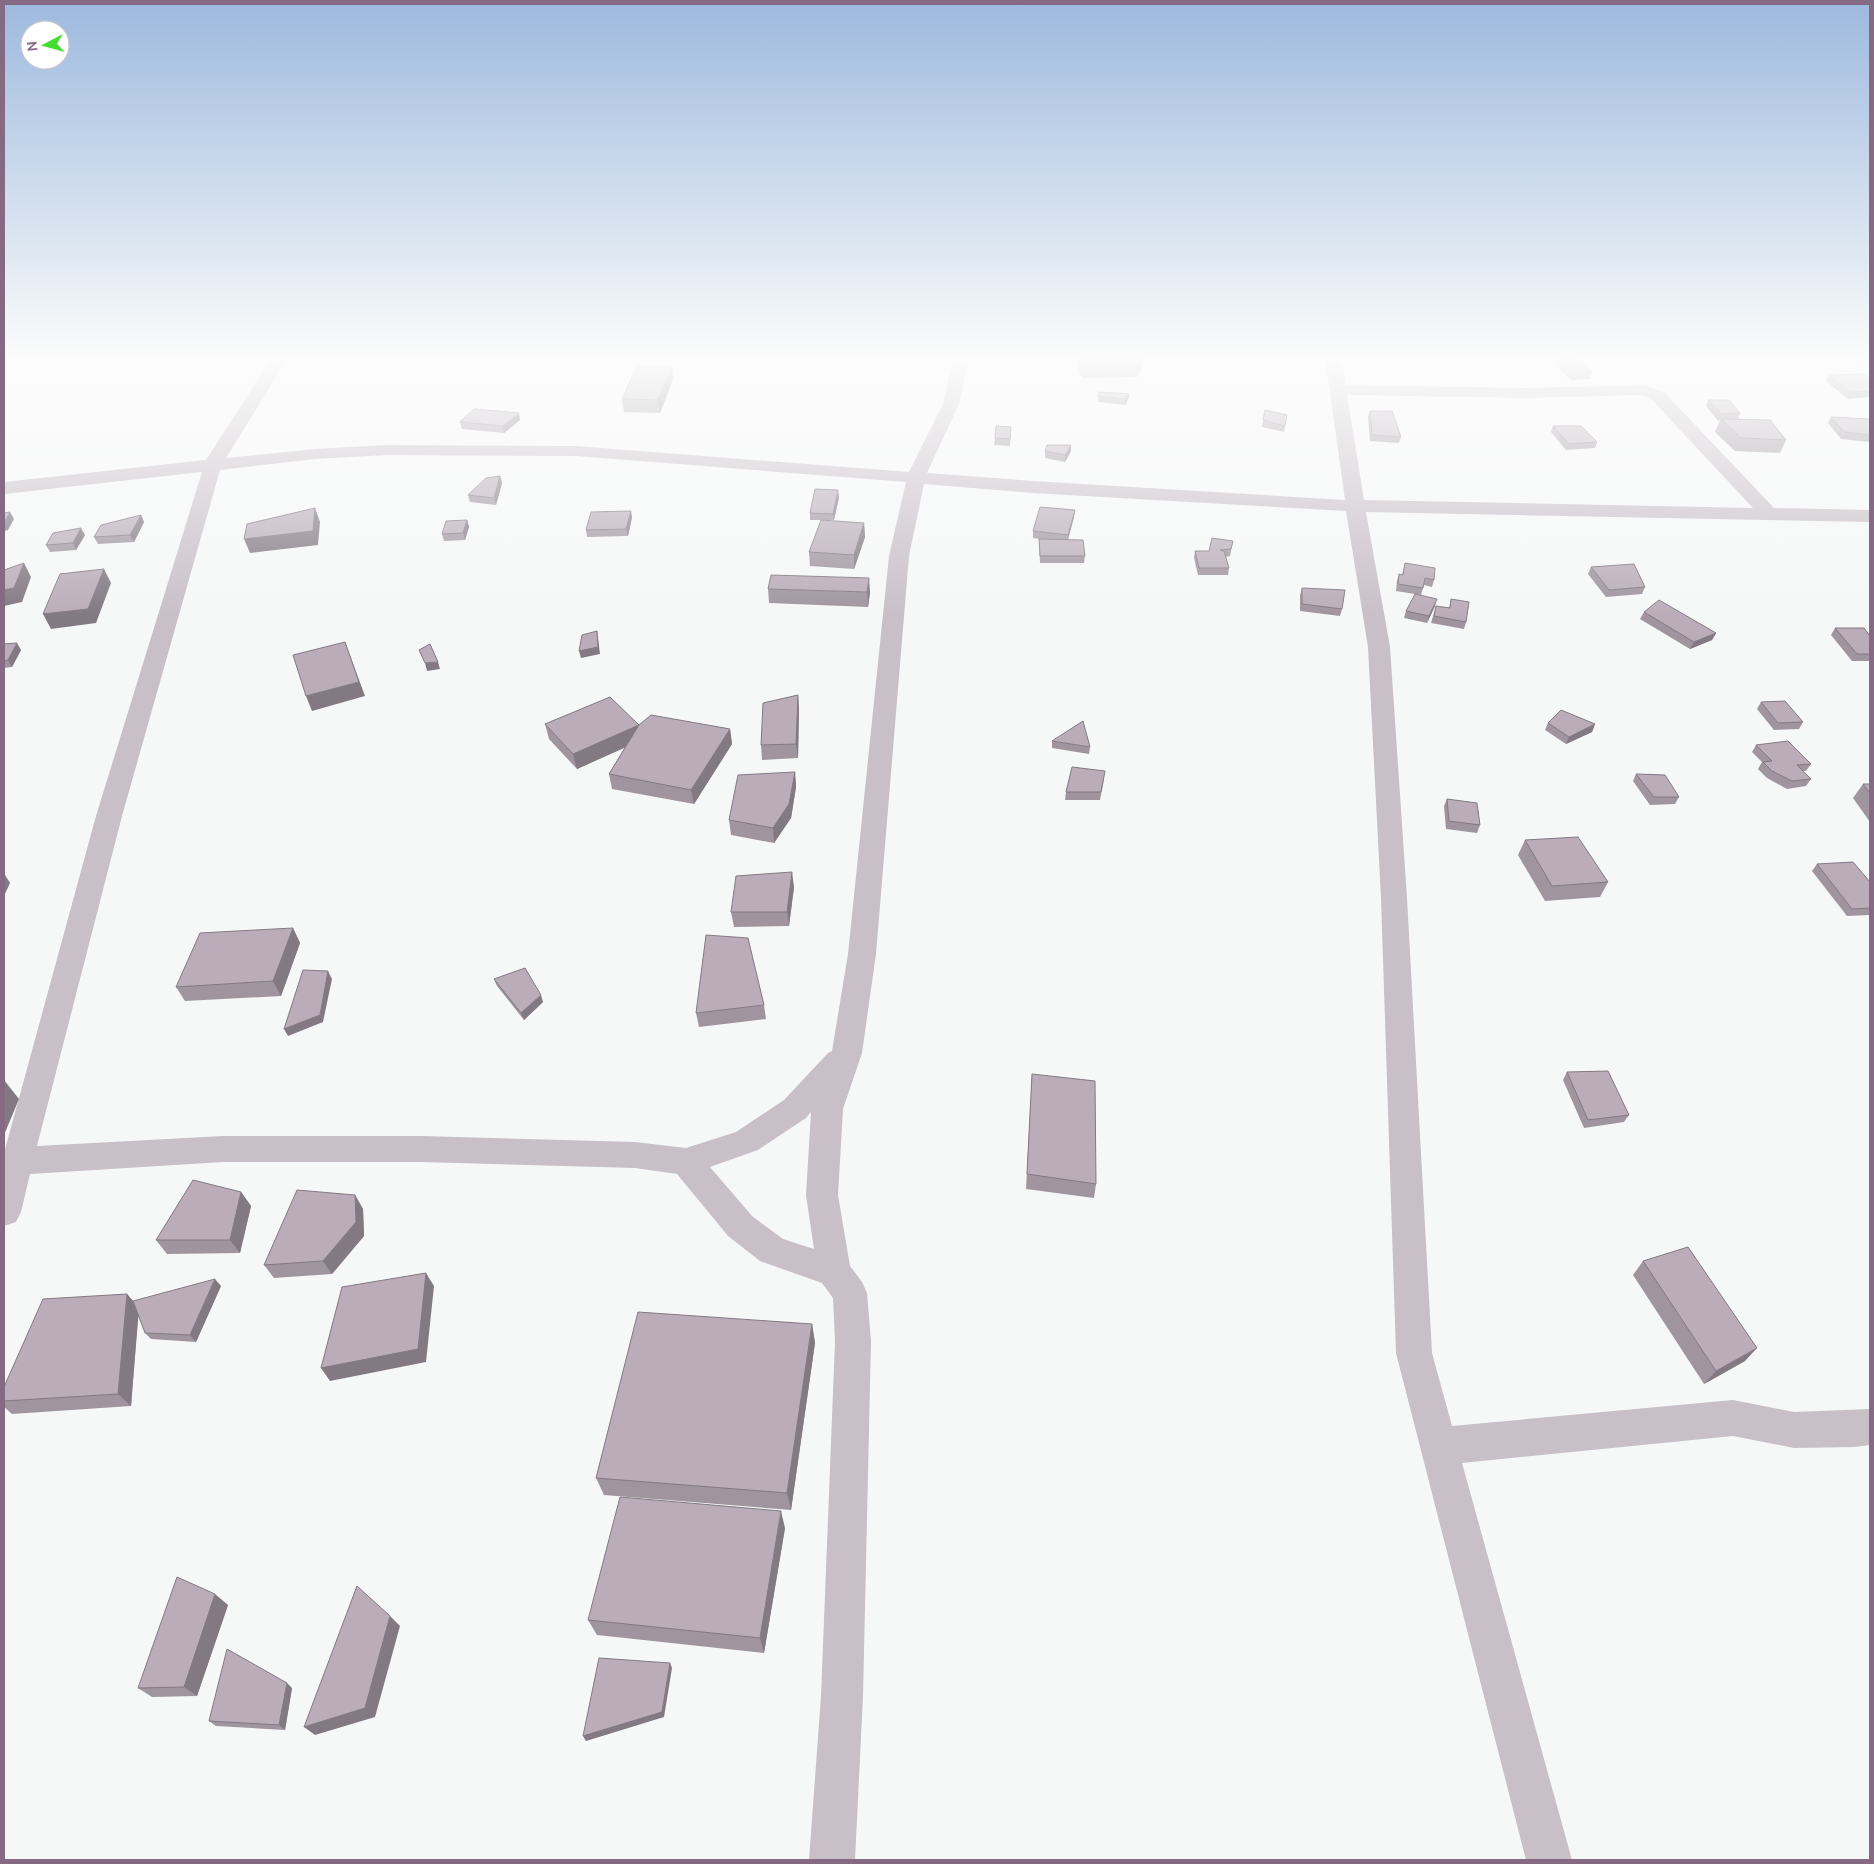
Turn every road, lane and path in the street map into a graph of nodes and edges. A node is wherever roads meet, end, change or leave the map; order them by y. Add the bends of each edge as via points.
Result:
1 (226, 443) edge
2 (932, 443) edge
3 (1346, 443) edge
4 (1702, 443) edge
5 (213, 464) junction
6 (916, 477) junction
7 (4, 488) edge
8 (1355, 506) junction
9 (1769, 514) junction
10 (1870, 516) edge
11 (846, 1053) junction
12 (17, 1161) junction
13 (686, 1162) junction
14 (4, 1212) edge
15 (834, 1272) junction
16 (1870, 1426) edge
17 (1440, 1446) junction
18 (832, 1860) edge
19 (1549, 1860) edge

1 - 5 street
2 - 6 street
3 - 8 street
4 - 9 street
5 - 6 street via 387,450 576,451
5 - 7 street
5 - 12 street via 109,816
6 - 8 street via 1150,495
6 - 11 street via 899,556 862,954
8 - 9 street
8 - 17 street via 1379,647 1394,898 1414,1353
9 - 10 street
11 - 13 street via 795,1109 748,1141
11 - 15 street via 826,1109 822,1195
12 - 13 street via 224,1150 421,1149 635,1155
12 - 14 street
13 - 15 street via 740,1226 772,1250
15 - 18 street via 850,1293 853,1341 842,1696
16 - 17 street via 1794,1430 1733,1418
17 - 19 street

